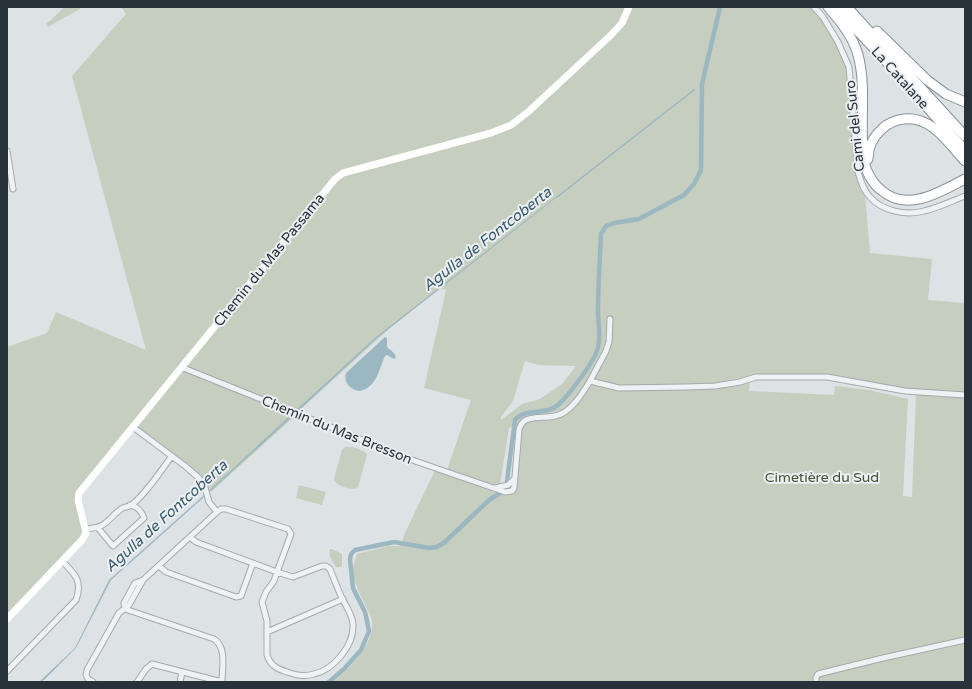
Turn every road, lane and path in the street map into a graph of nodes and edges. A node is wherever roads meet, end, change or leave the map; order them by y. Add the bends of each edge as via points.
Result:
1 (629, 7) edge
2 (814, 7) edge
3 (828, 7) edge
4 (835, 7) edge
5 (848, 7) edge
6 (965, 102) edge
7 (965, 136) edge
8 (965, 150) edge
9 (7, 151) edge
10 (965, 161) edge
11 (868, 172) junction
12 (965, 179) edge
13 (13, 189) dead end
14 (965, 196) edge
15 (610, 319) dead end
16 (182, 367) junction
17 (590, 382) junction
18 (965, 395) edge
19 (133, 427) junction
20 (172, 456) junction
21 (130, 506) junction
22 (217, 512) junction
23 (98, 528) junction
24 (85, 529) junction
25 (190, 537) junction
26 (62, 560) junction
27 (253, 563) junction
28 (159, 566) junction
29 (277, 572) junction
30 (343, 599) junction
31 (125, 609) junction
32 (7, 619) edge
33 (267, 632) junction
34 (965, 640) edge
35 (7, 671) edge
36 (182, 672) junction
37 (90, 681) edge
38 (137, 682) edge
39 (180, 682) edge
40 (222, 682) edge
41 (816, 682) edge

1 - 16 street, Chemin du Mas Passama via 622,23 610,36 511,125 491,133 343,173 335,179
2 - 14 street, Cami del Suro via 838,42 849,67 858,172 862,186 870,198 887,209 906,213 923,211
3 - 11 highway via 848,33 858,56 862,89 864,159
4 - 8 highway, La Catalane
5 - 6 highway via 860,14 927,80 946,94
5 - 7 highway, La Catalane
9 - 13 street
10 - 11 highway via 929,124 909,118 898,120 876,134 868,156
11 - 12 highway via 885,194 906,201 927,197
15 - 17 street via 609,342
16 - 17 street, Chemin du Mas Bresson via 415,461 509,492 514,488 519,430 522,424 526,420 556,417 565,412
16 - 19 street, Chemin du Mas Passama
17 - 18 street via 619,388 686,387 714,386 756,377 827,377 905,391
19 - 20 street
19 - 24 street, Chemin du Mas Passama via 79,493 78,500
20 - 21 street
20 - 22 street via 204,484 209,502
21 - 23 street via 122,509
21 - 23 street via 139,510 144,518 113,546
22 - 25 street
22 - 29 street via 226,509 290,531
23 - 24 street
24 - 26 street via 86,533 82,540
25 - 27 street via 196,542
25 - 28 street
26 - 32 street
26 - 35 street via 77,577 79,586 76,600
27 - 28 street via 241,596 236,597 166,572
27 - 29 street
28 - 31 street via 143,580 135,583 124,603
29 - 30 street via 293,577 326,566 330,569
29 - 33 street via 262,602
30 - 33 street
30 - 33 street via 352,616 353,630 344,653 324,671 303,676 276,668 267,655
31 - 37 street via 119,613 87,670 86,675
31 - 40 street via 218,642 222,649
34 - 41 street via 818,674
36 - 38 street via 152,664
36 - 39 street
36 - 40 street

